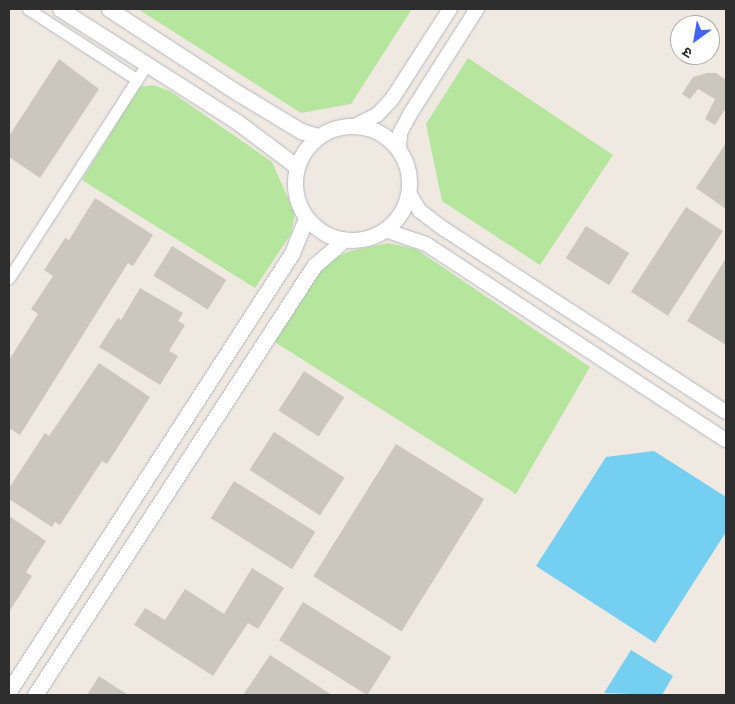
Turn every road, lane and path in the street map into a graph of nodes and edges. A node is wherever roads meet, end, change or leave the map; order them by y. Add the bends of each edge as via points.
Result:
1 (28, 9) edge
2 (60, 9) edge
3 (108, 9) edge
4 (450, 9) edge
5 (477, 9) edge
6 (147, 64) junction
7 (136, 79) junction
8 (357, 125) junction
9 (317, 136) junction
10 (399, 149) junction
11 (296, 166) junction
12 (409, 193) junction
13 (306, 218) junction
14 (385, 230) junction
15 (344, 240) junction
16 (9, 278) edge
17 (726, 412) edge
18 (726, 440) edge
19 (9, 692) edge
20 (35, 695) edge

1 - 7 street
2 - 6 main road
3 - 9 main road via 246,98 301,131
4 - 8 street via 392,99 377,115
5 - 10 street via 410,114 400,132
6 - 7 street
6 - 11 main road via 236,121
7 - 16 street
8 - 9 main road via 336,127
8 - 10 main road via 380,132
9 - 11 main road via 304,149
10 - 12 main road via 406,163
11 - 13 main road via 294,194
12 - 14 main road via 401,214
12 - 17 street via 420,211 444,229
13 - 15 main road via 322,233
13 - 19 main road via 292,253
14 - 15 main road via 365,239
14 - 18 street via 426,244
15 - 20 main road via 314,266

